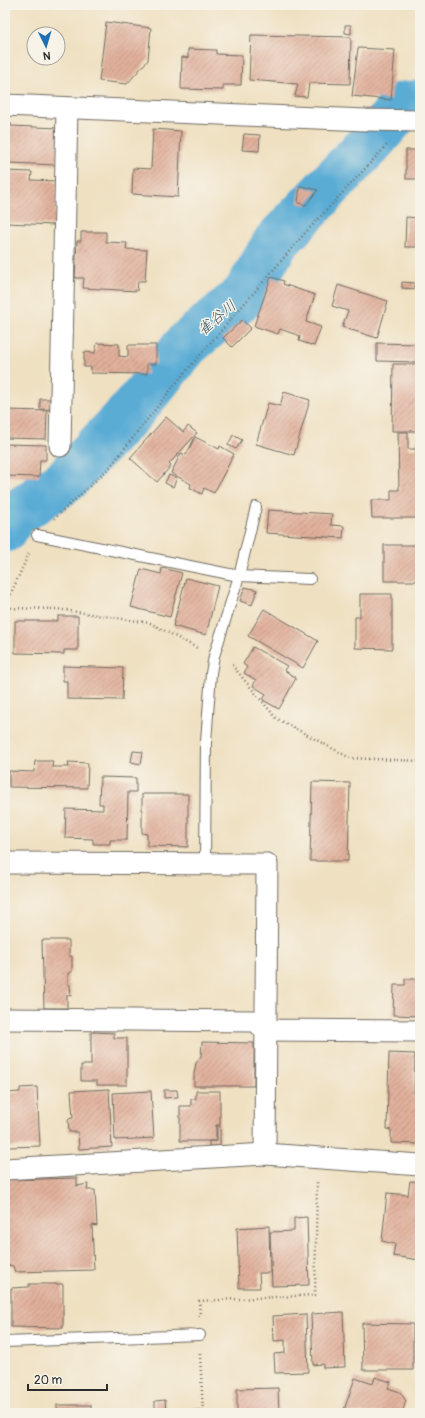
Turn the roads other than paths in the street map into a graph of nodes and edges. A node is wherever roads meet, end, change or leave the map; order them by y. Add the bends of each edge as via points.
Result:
1 (5, 105) edge
2 (67, 108) junction
3 (410, 122) edge
4 (60, 446) dead end
5 (256, 508) dead end
6 (37, 535) road end
7 (240, 576) junction
8 (310, 579) dead end
9 (5, 863) edge
10 (205, 864) junction
11 (5, 1019) edge
12 (265, 1030) junction
13 (420, 1031) edge
14 (265, 1154) junction
15 (420, 1165) edge
16 (5, 1170) edge
17 (200, 1336) road end
18 (5, 1342) edge

1 - 2 street
2 - 3 street
2 - 4 street
5 - 7 lane
6 - 7 lane
7 - 8 lane
7 - 10 lane via 211,673 206,742
9 - 10 street
10 - 12 street via 267,864
11 - 12 street via 256,1021
12 - 13 street
12 - 14 street
14 - 15 street
14 - 16 street
17 - 18 lane

